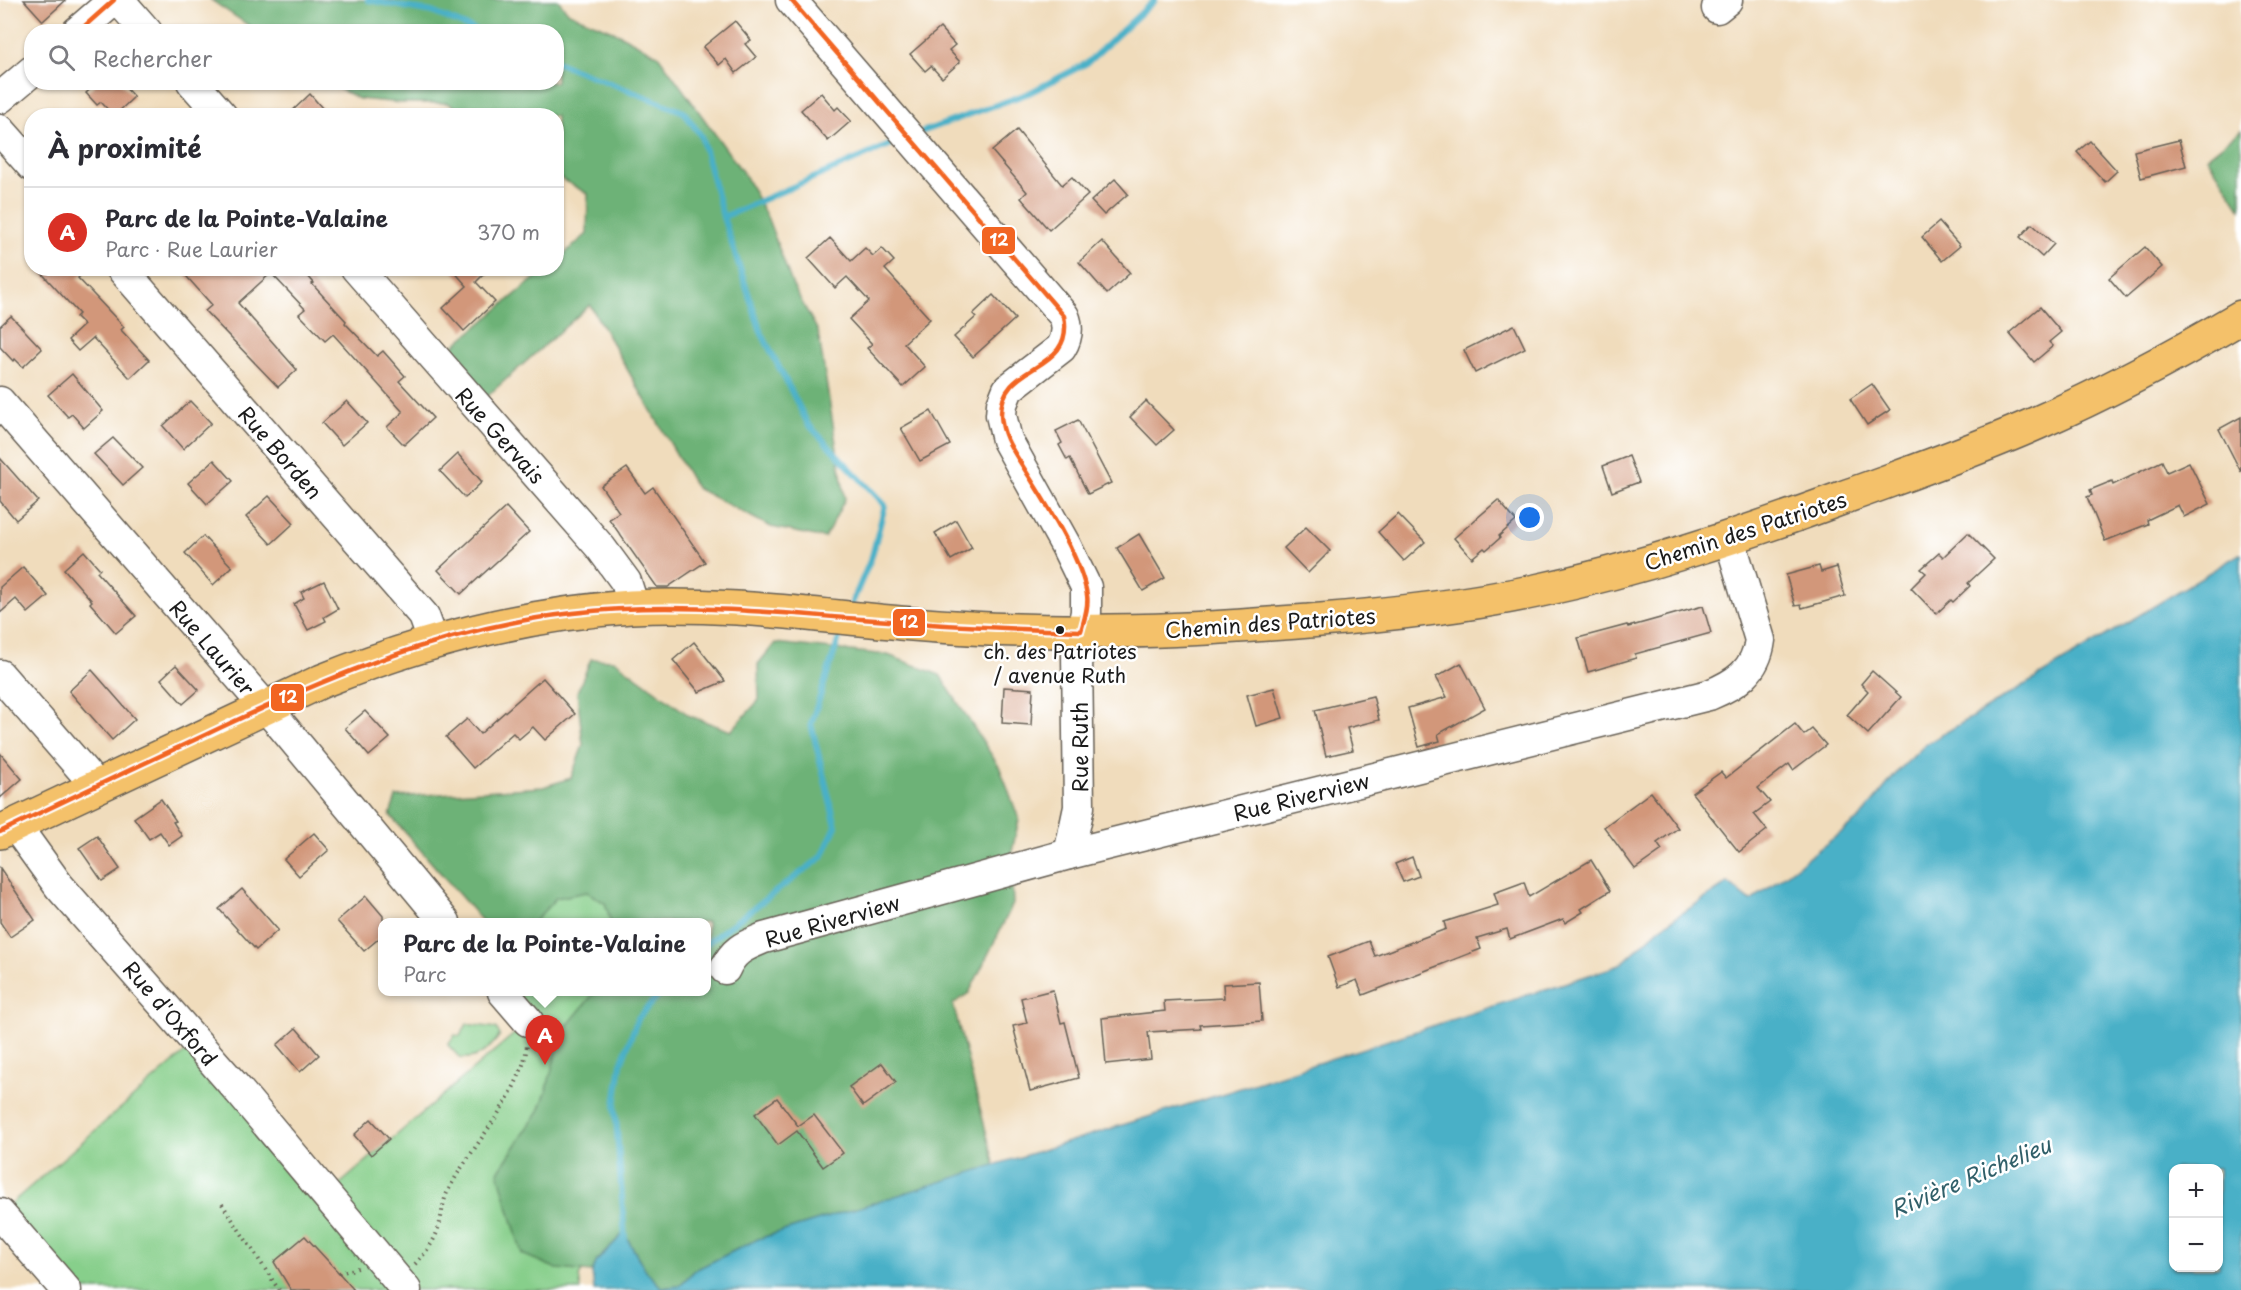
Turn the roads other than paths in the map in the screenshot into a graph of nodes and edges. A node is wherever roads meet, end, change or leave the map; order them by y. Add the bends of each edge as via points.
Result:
1 (117, 0) edge
2 (790, 0) edge
3 (87, 24) edge
4 (140, 24) edge
5 (24, 77) edge
6 (199, 90) edge
7 (0, 98) edge
8 (215, 108) edge
9 (0, 130) edge
10 (24, 157) edge
11 (128, 276) edge
12 (363, 276) edge
13 (2241, 317) edge
14 (0, 402) edge
15 (1729, 537) junction
16 (634, 607) junction
17 (1081, 631) junction
18 (433, 641) junction
19 (0, 675) edge
20 (265, 706) junction
21 (93, 788) junction
22 (7, 829) edge
23 (1069, 854) junction
24 (442, 918) edge
25 (725, 969) dead end
26 (506, 996) edge
27 (528, 1021) road end
28 (0, 1214) edge
29 (402, 1286) edge
30 (66, 1290) edge

1 - 3 street
1 - 4 street
2 - 17 street, Rue Ruth via 1064,316 1067,334 1061,348 1008,389 1001,415 1007,440 1086,587 1087,606
5 - 7 street
6 - 8 street
9 - 10 street
11 - 18 street, Rue Borden via 424,616
12 - 16 street, Rue Gervais via 601,548 626,582
13 - 15 main road, Chemin des Patriotes via 2149,369 2038,423 1857,493
14 - 20 street, Rue Laurier
15 - 17 main road, Chemin des Patriotes via 1590,578 1430,609 1227,627
15 - 23 street, Rue Riverview via 1760,640 1752,664 1727,687 1709,695
16 - 17 main road, Chemin des Patriotes via 708,607 968,627
16 - 18 main road, Chemin des Patriotes via 540,617
17 - 23 street, Rue Ruth via 1077,654 1080,787
18 - 20 main road, Chemin des Patriotes via 366,663
19 - 21 street via 86,774
20 - 21 main road, Chemin des Patriotes
20 - 24 street, Rue Laurier
21 - 22 main road, Chemin des Patriotes
22 - 29 street, Rue d'Oxford via 239,1091
23 - 25 street, Rue Riverview via 764,938 731,955
26 - 27 street
28 - 30 street

